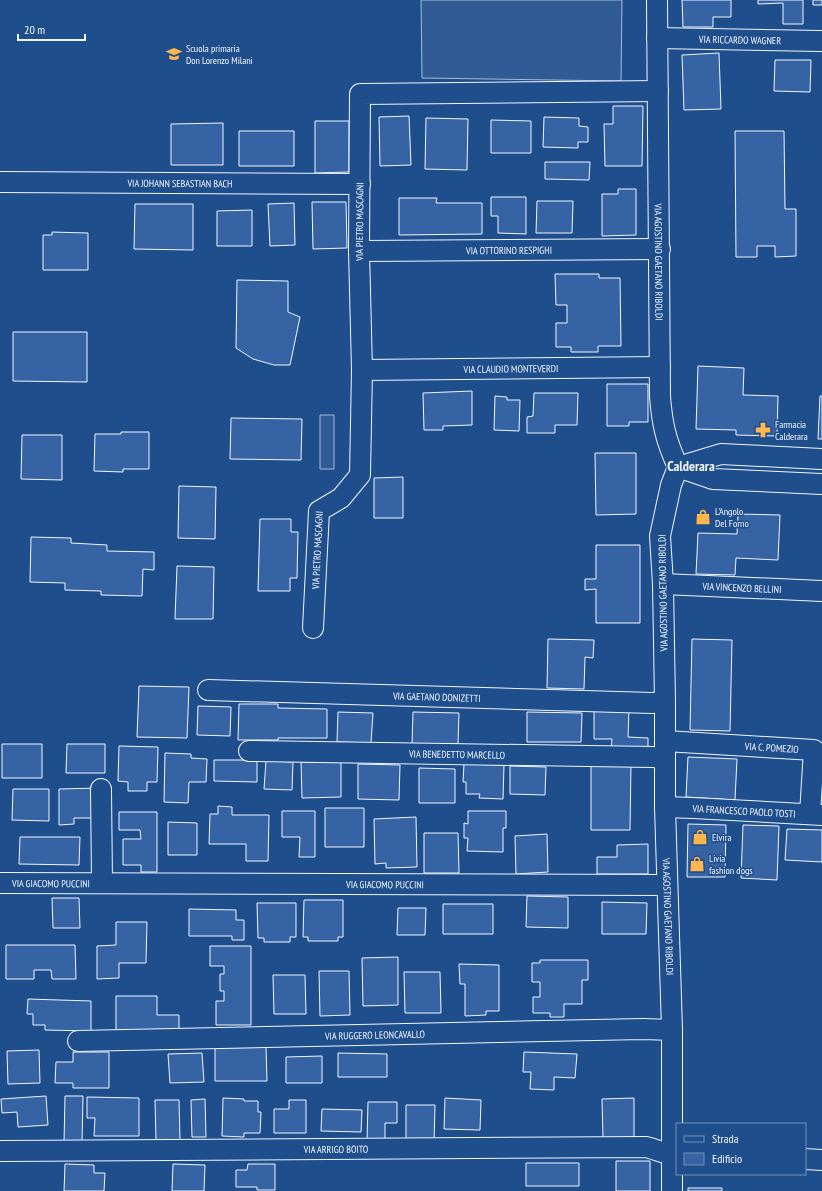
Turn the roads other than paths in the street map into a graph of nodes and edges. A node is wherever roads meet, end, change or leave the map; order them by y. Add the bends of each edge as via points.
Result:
1 (657, 0) edge
2 (657, 38) junction
3 (822, 41) edge
4 (658, 91) junction
5 (0, 182) edge
6 (360, 184) junction
7 (660, 249) junction
8 (359, 252) junction
9 (660, 367) junction
10 (362, 370) junction
11 (822, 459) edge
12 (678, 466) junction
13 (822, 484) edge
14 (663, 584) junction
15 (822, 591) edge
16 (314, 628) dead end
17 (208, 690) dead end
18 (665, 702) junction
19 (665, 750) junction
20 (249, 751) dead end
21 (101, 789) dead end
22 (665, 807) junction
23 (816, 815) edge
24 (0, 883) edge
25 (102, 883) junction
26 (662, 885) junction
27 (672, 1030) junction
28 (78, 1041) dead end
29 (0, 1151) edge
30 (670, 1154) edge
31 (806, 1159) edge
32 (822, 1160) edge
33 (672, 1191) edge

1 - 2 street, VIA AGOSTINO GAETANO RIBOLDI
2 - 3 street, VIA RICCARDO WAGNER
2 - 4 street, VIA AGOSTINO GAETANO RIBOLDI
4 - 6 street, VIA PIETRO MASCAGNI via 360,94
4 - 7 street, VIA AGOSTINO GAETANO RIBOLDI
5 - 6 street, VIA JOHANN SEBASTIAN BACH
6 - 8 street, VIA PIETRO MASCAGNI
7 - 8 street, VIA OTTORINO RESPIGHI
7 - 9 street, VIA AGOSTINO GAETANO RIBOLDI
8 - 10 street, VIA PIETRO MASCAGNI
9 - 10 street, VIA CLAUDIO MONTEVERDI
9 - 12 street, VIA AGOSTINO GAETANO RIBOLDI via 664,431
10 - 16 street, VIA PIETRO MASCAGNI via 360,475 340,498 319,511
11 - 12 street via 721,454
12 - 13 street via 713,479
12 - 14 street, VIA AGOSTINO GAETANO RIBOLDI via 671,485 660,536
14 - 15 street, VIA VINCENZO BELLINI
14 - 18 street, VIA AGOSTINO GAETANO RIBOLDI
17 - 18 street, VIA GAETANO DONIZETTI
18 - 19 street, VIA AGOSTINO GAETANO RIBOLDI
19 - 20 street, VIA BENEDETTO MARCELLO via 653,757
19 - 22 street, VIA AGOSTINO GAETANO RIBOLDI
19 - 23 street, VIA C. POMEZIO via 814,750
21 - 25 street, VIA GIACOMO PUCCINI
22 - 23 street, VIA FRANCESCO PAOLO TOSTI
22 - 26 street, VIA AGOSTINO GAETANO RIBOLDI
24 - 25 street, VIA GIACOMO PUCCINI
25 - 26 street, VIA GIACOMO PUCCINI
26 - 27 street, VIA AGOSTINO GAETANO RIBOLDI
27 - 28 street, VIA RUGGERO LEONCAVALLO
27 - 30 street, VIA AGOSTINO GAETANO RIBOLDI
29 - 30 street, VIA ARRIGO BOITO via 646,1147
30 - 33 street, VIA AGOSTINO GAETANO RIBOLDI
31 - 32 street

